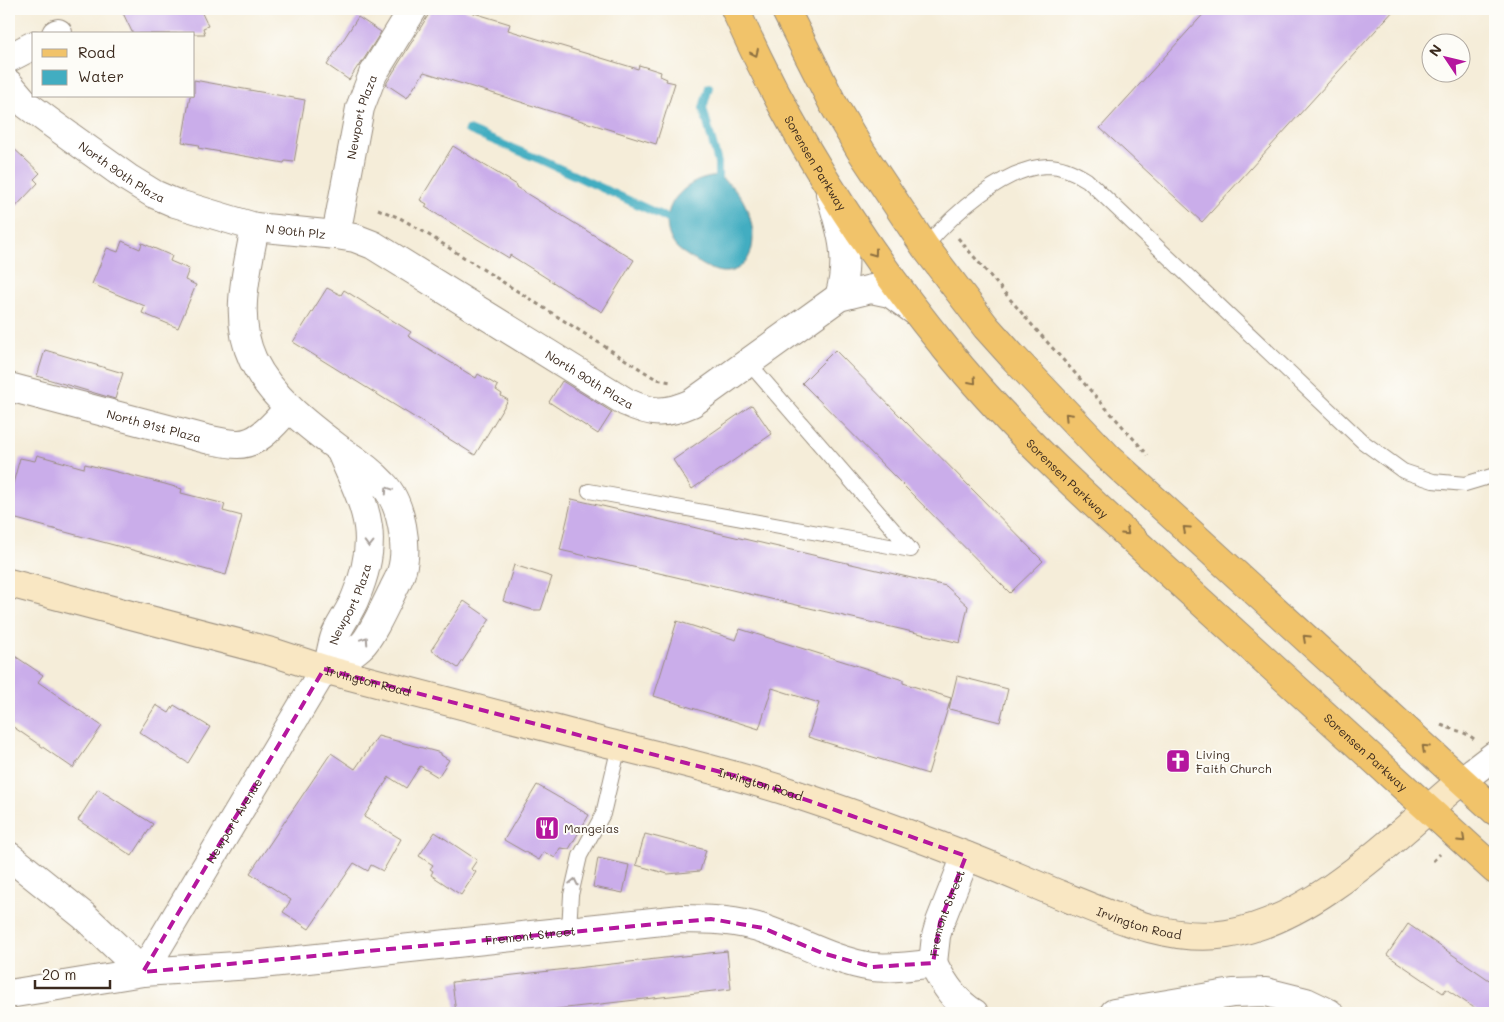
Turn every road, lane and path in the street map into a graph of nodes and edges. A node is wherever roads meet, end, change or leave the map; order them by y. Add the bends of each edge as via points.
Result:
1 (414, 9) edge
2 (735, 9) edge
3 (785, 9) edge
4 (32, 46) edge
5 (9, 58) edge
6 (9, 84) edge
7 (826, 183) junction
8 (378, 209) dead end
9 (255, 227) junction
10 (336, 235) junction
11 (925, 247) junction
12 (968, 249) dead end
13 (839, 297) junction
14 (920, 315) junction
15 (748, 362) junction
16 (676, 381) dead end
17 (9, 387) edge
18 (289, 408) junction
19 (1149, 456) dead end
20 (1495, 475) edge
21 (588, 491) dead end
22 (9, 583) edge
23 (326, 670) junction
24 (1433, 720) dead end
25 (1466, 732) dead end
26 (619, 746) junction
27 (1495, 754) edge
28 (1461, 781) junction
29 (1429, 808) junction
30 (1495, 811) edge
31 (9, 856) edge
32 (966, 856) junction
33 (1495, 870) edge
34 (569, 930) junction
35 (933, 964) junction
36 (143, 972) junction
37 (9, 994) edge
38 (974, 1013) edge
39 (1114, 1013) edge
40 (1329, 1013) edge

1 - 10 street, Newport Plaza via 373,74 360,108
2 -> 7 main road, Sorensen Parkway via 763,71
3 - 11 main road via 832,102
4 - 5 street
6 - 9 street, North 90th Plaza via 54,126 154,194
7 - 13 street via 844,247 845,263
7 -> 14 main road, Sorensen Parkway
8 - 16 path via 424,232 656,379
9 - 10 street, N 90th Plz
9 - 18 street, Newport Plaza via 244,290 242,316 245,338 264,379
10 - 15 street, North 90th Plaza via 374,245 643,410 677,410 692,403
11 - 20 lane via 946,223 990,187 1029,169 1049,166 1075,172 1363,442 1403,471 1433,481 1465,484
28 -> 11 main road via 1108,457 986,327
12 - 19 path
13 - 14 street via 871,290 890,293
13 - 15 street, North 90th Plaza
14 -> 29 main road, Sorensen Parkway via 985,395 1065,477
15 - 21 lane via 911,550
17 - 18 street, North 91st Plaza via 206,439 238,444 261,436
18 - 23 street, Newport Plaza via 340,449 368,522 370,545 366,571 356,598 334,637
22 - 23 street, Irvington Road via 272,652
23 - 26 street, Irvington Road
23 - 36 street, Newport Avenue
24 - 25 path
26 - 32 street, Irvington Road via 786,791
34 -> 26 lane via 571,896 580,856 603,814
27 - 28 street
28 - 29 street, Irvington Road
28 - 30 main road
29 - 32 street, Irvington Road via 1353,872 1306,903 1256,927 1217,935 1193,936 1148,927
29 -> 33 main road, Sorensen Parkway
31 - 36 street via 84,916
32 - 35 street, Fremont Street via 940,922
34 - 35 street, Fremont Street via 712,919 763,928 822,953 872,967
34 - 36 street, Fremont Street via 252,965
35 - 38 street via 945,986 966,1009
36 - 37 street, Fremont Street
39 - 40 street via 1233,993 1266,992 1306,1002

